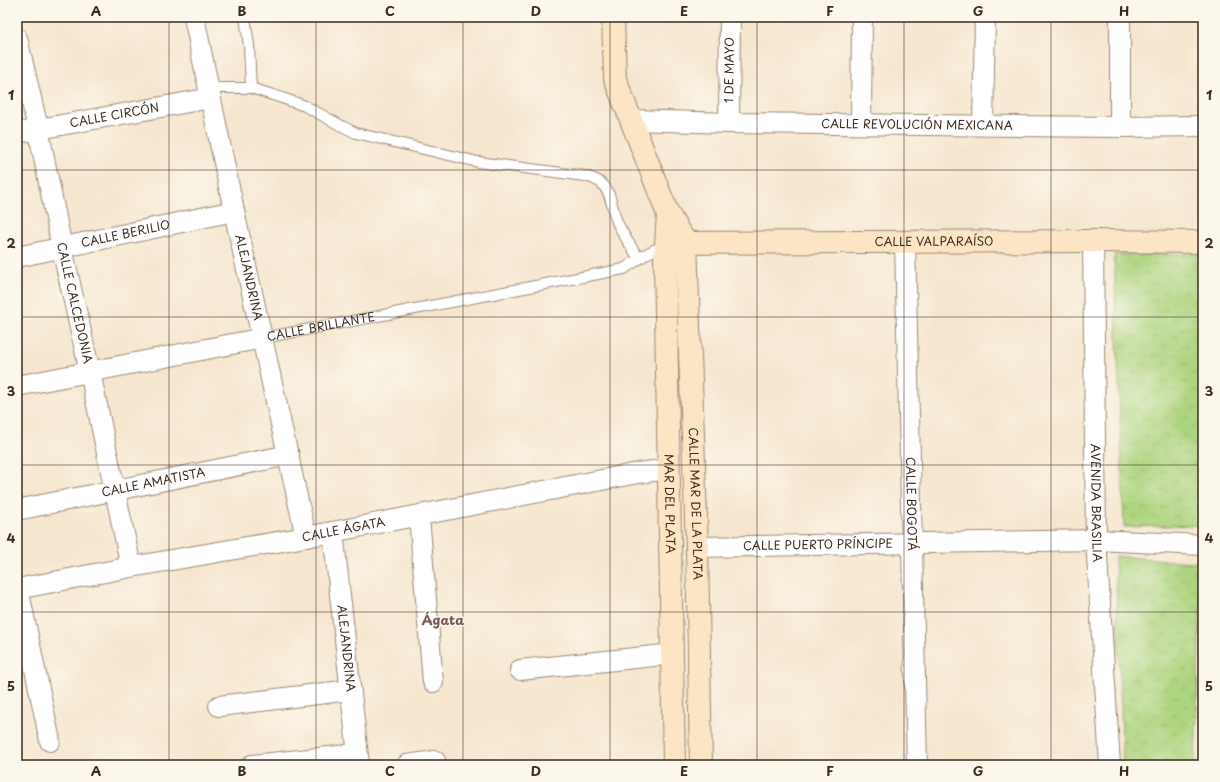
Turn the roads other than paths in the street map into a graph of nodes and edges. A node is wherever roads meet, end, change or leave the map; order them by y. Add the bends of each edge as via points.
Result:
1 (194, 17) edge
2 (245, 17) edge
3 (613, 17) edge
4 (730, 17) edge
5 (862, 17) edge
6 (985, 17) edge
7 (1120, 17) edge
8 (17, 38) edge
9 (251, 88) junction
10 (210, 93) junction
11 (632, 120) junction
12 (729, 123) junction
13 (861, 123) junction
14 (984, 125) junction
15 (1203, 126) edge
16 (1120, 127) junction
17 (38, 128) junction
18 (17, 133) edge
19 (234, 211) junction
20 (1094, 241) junction
21 (906, 242) junction
22 (1203, 242) edge
23 (676, 243) junction
24 (62, 248) junction
25 (17, 258) edge
26 (639, 258) junction
27 (263, 338) junction
28 (90, 372) junction
29 (17, 386) edge
30 (289, 455) junction
31 (669, 469) junction
32 (115, 490) junction
33 (17, 510) edge
34 (419, 516) junction
35 (333, 532) junction
36 (306, 537) junction
37 (1096, 540) junction
38 (912, 542) junction
39 (1203, 544) edge
40 (697, 547) junction
41 (131, 567) junction
42 (18, 589) edge
43 (673, 654) junction
44 (520, 670) dead end
45 (433, 682) dead end
46 (350, 690) junction
47 (219, 706) dead end
48 (50, 741) dead end
49 (358, 760) edge
50 (435, 762) dead end
51 (252, 765) edge
52 (407, 765) edge
53 (674, 765) edge
54 (701, 765) edge
55 (917, 765) edge
56 (1110, 765) edge

1 - 10 street, ALEJANDRINA
2 - 9 lane
3 - 11 main road via 615,78
4 - 12 street, 1 DE MAYO
5 - 13 street
6 - 14 street
7 - 16 street
8 - 17 street, CALLE CALCEDONIA
9 - 10 lane
9 - 26 lane via 305,106 356,133 478,162 594,179 602,183 608,191 617,222
10 - 17 street, CALLE CIRCÓN
10 - 19 street, ALEJANDRINA
11 - 12 street, CALLE REVOLUCIÓN MEXICANA
11 - 23 main road via 668,214
12 - 13 street, CALLE REVOLUCIÓN MEXICANA
13 - 14 street, CALLE REVOLUCIÓN MEXICANA
14 - 16 street, CALLE REVOLUCIÓN MEXICANA
15 - 16 street, CALLE REVOLUCIÓN MEXICANA
17 - 18 street, CALLE CIRCÓN
17 - 24 street, CALLE CALCEDONIA
19 - 24 street, CALLE BERILIO
19 - 27 street, ALEJANDRINA
20 - 21 main road, CALLE VALPARAÍSO
20 - 22 main road, CALLE VALPARAÍSO
20 - 37 street, AVENIDA BRASILIA
21 - 23 main road, CALLE VALPARAÍSO
21 - 38 street, CALLE BOGOTÁ
23 - 26 lane
23 - 31 main road, MAR DEL PLATA via 665,259
23 - 40 main road, CALLE MAR DE LA PLATA
24 - 25 street, CALLE BERILIO
24 - 28 street, CALLE CALCEDONIA
26 - 27 lane, CALLE BRILLANTE via 624,268
27 - 28 street, CALLE BRILLANTE
27 - 30 street, ALEJANDRINA
28 - 29 street, CALLE BRILLANTE
28 - 32 street, CALLE CALCEDONIA
30 - 32 street, CALLE AMATISTA
30 - 36 street, ALEJANDRINA
31 - 34 street, CALLE ÁGATA
31 - 43 main road, MAR DEL PLATA
32 - 33 street, CALLE AMATISTA
32 - 41 street, CALLE CALCEDONIA
34 - 35 street, CALLE ÁGATA
34 - 45 street
35 - 36 street, CALLE ÁGATA
35 - 46 street, ALEJANDRINA
36 - 41 street, CALLE ÁGATA
37 - 38 street, CALLE PUERTO PRÍNCIPE
37 - 39 street, CALLE PUERTO PRÍNCIPE
37 - 56 street, AVENIDA BRASILIA
38 - 40 street, CALLE PUERTO PRÍNCIPE
38 - 55 street, CALLE BOGOTÁ
40 - 54 main road, CALLE MAR DE LA PLATA
41 - 42 street, CALLE ÁGATA
42 - 48 street
43 - 44 street
43 - 53 main road, MAR DEL PLATA
46 - 47 street
46 - 49 street, ALEJANDRINA
49 - 51 street
50 - 52 street

